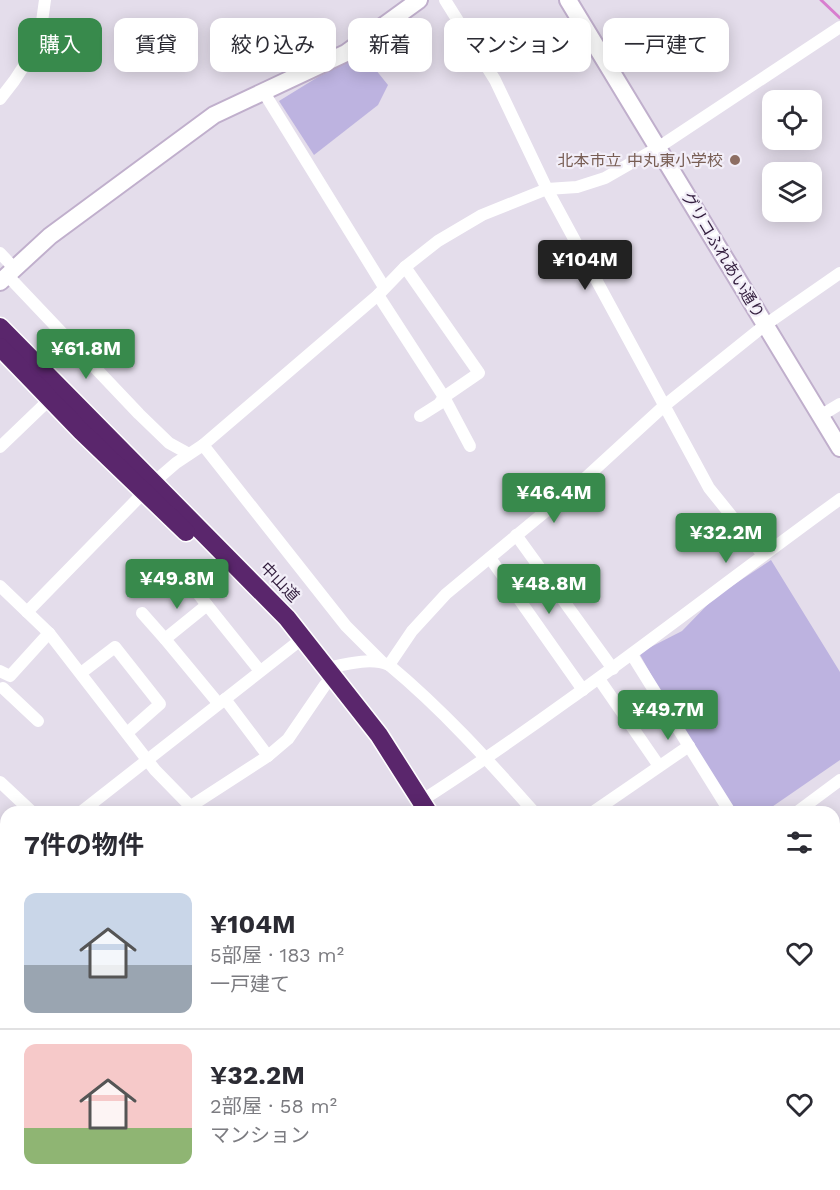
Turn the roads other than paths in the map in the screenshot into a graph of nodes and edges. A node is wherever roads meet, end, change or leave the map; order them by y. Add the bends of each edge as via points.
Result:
1 (45, 0) edge
2 (419, 0) edge
3 (445, 0) edge
4 (568, 0) edge
5 (840, 27) edge
6 (263, 91) junction
7 (0, 99) edge
8 (659, 147) junction
9 (547, 189) junction
10 (0, 254) edge
11 (405, 267) junction
12 (840, 273) edge
13 (7, 275) edge
14 (381, 291) junction
15 (765, 325) junction
16 (0, 327) edge
17 (0, 347) edge
18 (444, 397) junction
19 (50, 399) junction
20 (840, 404) edge
21 (664, 406) junction
22 (420, 416) dead end
23 (820, 416) junction
24 (203, 445) junction
25 (470, 446) dead end
26 (0, 447) edge
27 (840, 448) edge
28 (189, 454) junction
29 (149, 487) junction
30 (840, 499) edge
31 (516, 535) junction
32 (763, 555) junction
33 (490, 558) junction
34 (186, 578) dead end
35 (0, 586) edge
36 (207, 604) junction
37 (27, 612) junction
38 (142, 613) dead end
39 (49, 633) junction
40 (165, 639) junction
41 (294, 645) junction
42 (632, 655) junction
43 (385, 663) junction
44 (613, 669) junction
45 (260, 671) junction
46 (81, 673) junction
47 (5, 674) edge
48 (327, 676) junction
49 (599, 679) junction
50 (1, 690) edge
51 (583, 690) junction
52 (222, 701) junction
53 (39, 721) dead end
54 (127, 733) junction
55 (689, 746) junction
56 (268, 756) junction
57 (148, 759) junction
58 (487, 759) junction
59 (659, 766) junction
60 (840, 780) edge
61 (0, 783) edge
62 (25, 806) edge
63 (89, 806) edge
64 (191, 806) edge
65 (198, 806) edge
66 (420, 806) edge
67 (424, 806) edge
68 (529, 806) edge
69 (602, 806) edge
70 (726, 806) edge
71 (805, 806) edge

1 - 7 street via 39,43
2 - 6 street via 346,53
3 - 9 street via 495,80
4 - 8 street, グリコふれあい通り
5 - 8 street
6 - 13 street via 214,115 50,236
6 - 14 street
8 - 9 street via 605,178 577,187
8 - 15 street, グリコふれあい通り
9 - 11 street via 482,215 438,241
9 - 21 street
10 - 13 street
11 - 14 street
11 - 18 street via 479,373
12 - 15 street
13 - 28 street via 139,414 169,443
14 - 18 street
14 - 24 street
15 - 21 street
15 - 23 street, グリコふれあい通り
16 - 29 highway, 中山道
17 - 19 highway, 中山道
18 - 22 street via 440,404
18 - 25 street
19 - 26 street
19 - 29 highway, 中山道
20 - 23 street
21 - 31 street
21 - 32 street via 709,488
23 - 27 street, グリコふれあい通り
24 - 28 street
24 - 43 street via 346,626
28 - 29 street
29 - 37 street
29 - 41 highway, 中山道
29 - 48 highway, 中山道 via 287,618
30 - 32 street
31 - 33 street
31 - 44 street
32 - 42 street
33 - 43 street via 439,601
33 - 51 street
34 - 36 street
35 - 37 street
36 - 40 street
36 - 45 street
37 - 39 street
38 - 40 street
39 - 46 street
39 - 47 street
40 - 52 street
41 - 45 street
41 - 48 highway, 中山道
42 - 44 street
42 - 55 street
43 - 48 street via 347,663
43 - 58 street via 415,687
44 - 49 street
45 - 52 street
46 - 54 street
46 - 54 street via 115,647 160,704
47 - 50 street
48 - 56 street via 288,739
48 - 66 highway, 中山道 via 379,735
49 - 51 street
49 - 59 street
50 - 53 street
51 - 58 street
52 - 56 street
52 - 57 street
54 - 57 street
55 - 59 street
55 - 70 street
56 - 65 street
57 - 63 street
57 - 64 street
58 - 67 street
58 - 68 street
59 - 69 street
60 - 71 street
61 - 62 street

